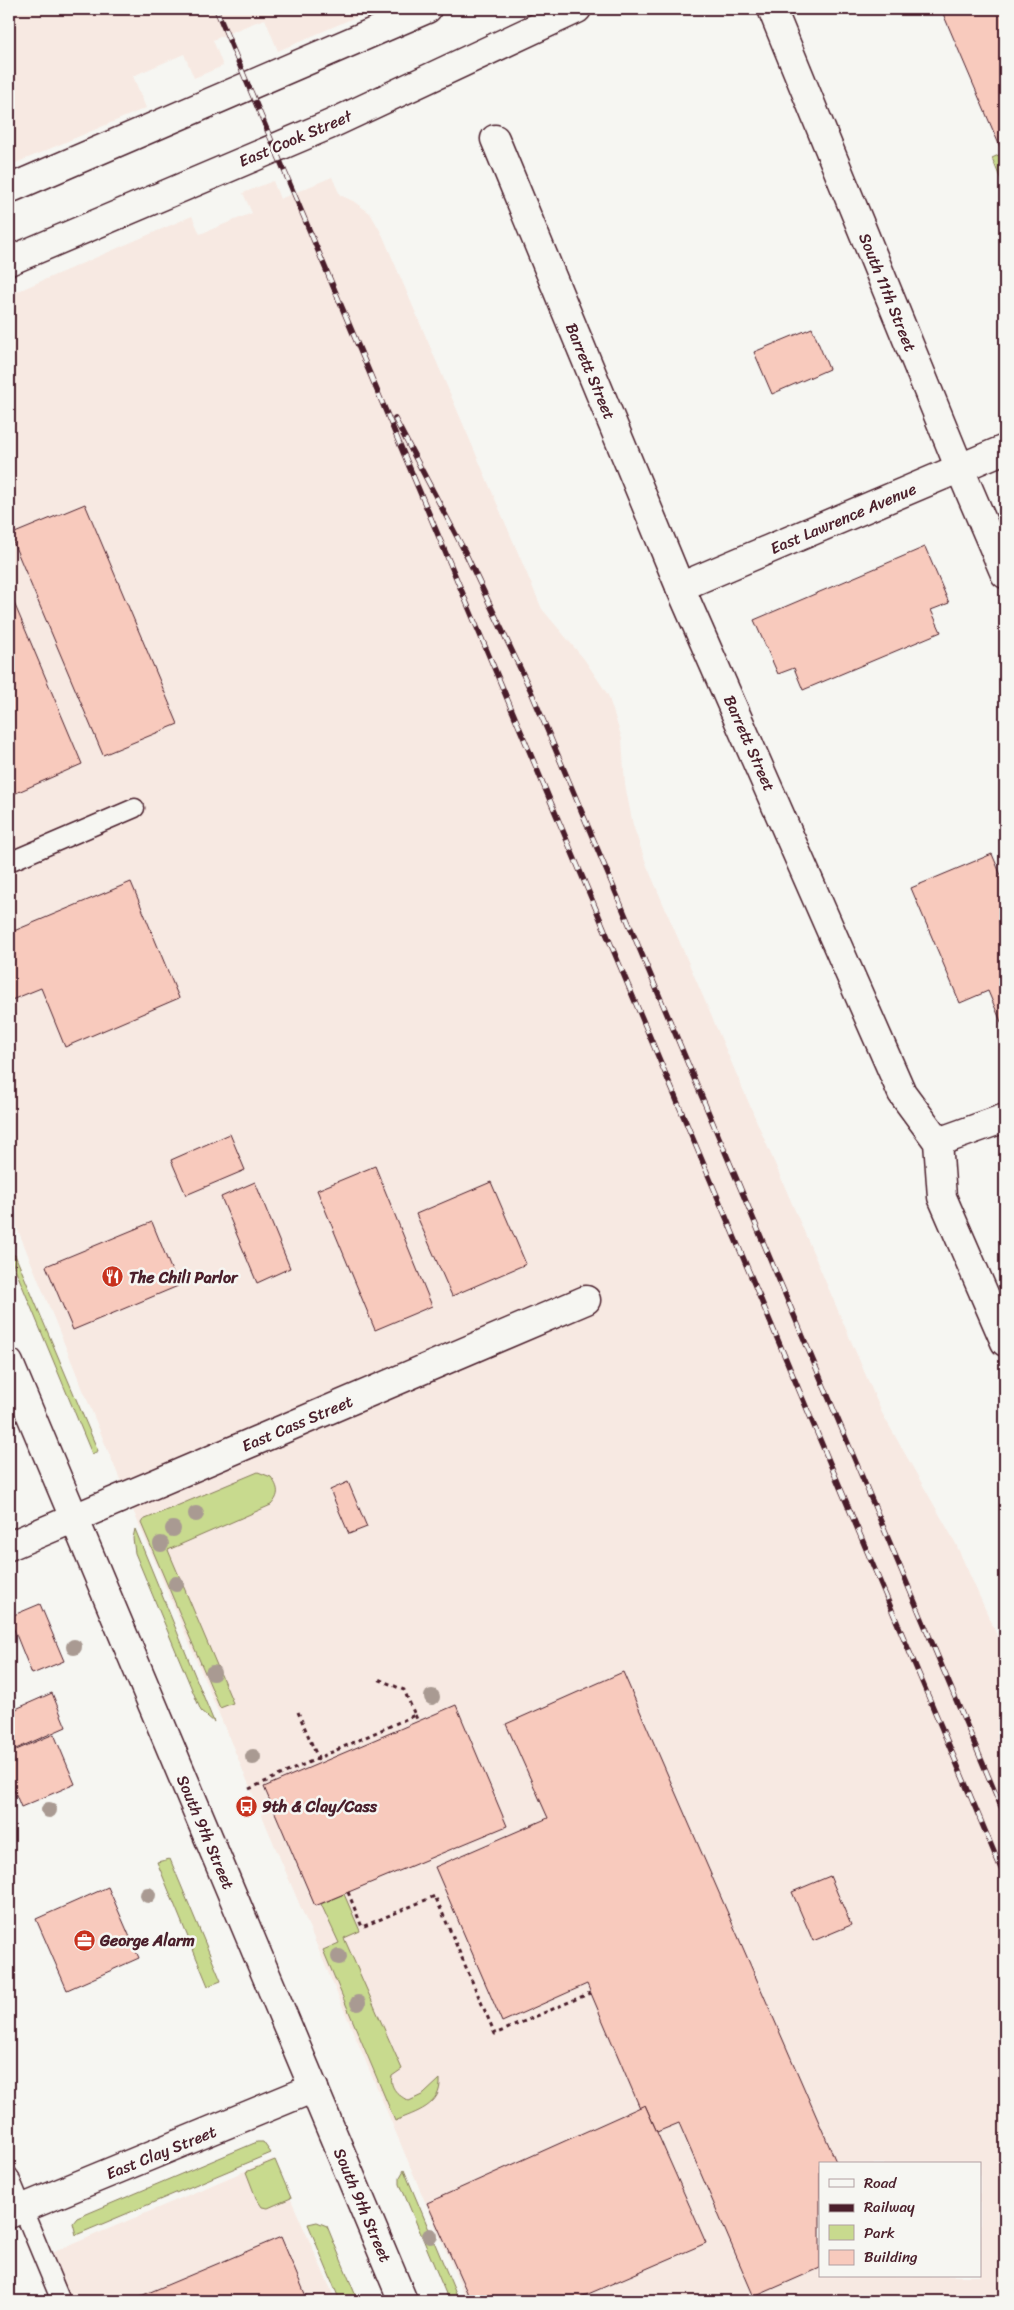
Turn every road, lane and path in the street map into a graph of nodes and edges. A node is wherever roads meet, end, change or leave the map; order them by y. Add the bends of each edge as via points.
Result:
1 (427, 9) edge
2 (577, 9) edge
3 (772, 9) edge
4 (495, 139) dead end
5 (9, 189) edge
6 (9, 260) edge
7 (1005, 449) edge
8 (960, 469) junction
9 (1005, 574) edge
10 (680, 587) junction
11 (135, 808) dead end
12 (9, 862) edge
13 (1005, 1118) edge
14 (938, 1142) junction
15 (586, 1300) dead end
16 (1005, 1342) edge
17 (9, 1363) edge
18 (74, 1519) junction
19 (9, 1546) edge
20 (378, 1679) dead end
21 (298, 1712) dead end
22 (415, 1715) junction
23 (418, 1721) dead end
24 (318, 1758) junction
25 (320, 1763) dead end
26 (248, 1789) dead end
27 (348, 1892) dead end
28 (590, 1993) dead end
29 (314, 2088) junction
30 (9, 2176) edge
31 (16, 2212) edge
32 (61, 2301) edge
33 (403, 2301) edge

1 - 5 street
2 - 6 street, East Cook Street via 329,124
3 - 8 street, South 11th Street
4 - 10 street, Barrett Street
7 - 8 street, East Lawrence Avenue
8 - 9 street, South 11th Street
8 - 10 street, East Lawrence Avenue
10 - 14 street, Barrett Street via 902,1093
11 - 12 lane
13 - 14 street
14 - 16 street via 942,1198
15 - 18 street, East Cass Street
17 - 18 street, South 9th Street
18 - 19 street, East Cass Street
18 - 29 street, South 9th Street
20 - 22 path via 404,1690
21 - 24 path
22 - 23 path
22 - 24 path
24 - 25 path
24 - 26 path
27 - 28 path via 362,1927 435,1896 495,2034
29 - 31 street, East Clay Street
29 - 33 street, South 9th Street
30 - 31 lane
31 - 32 lane

